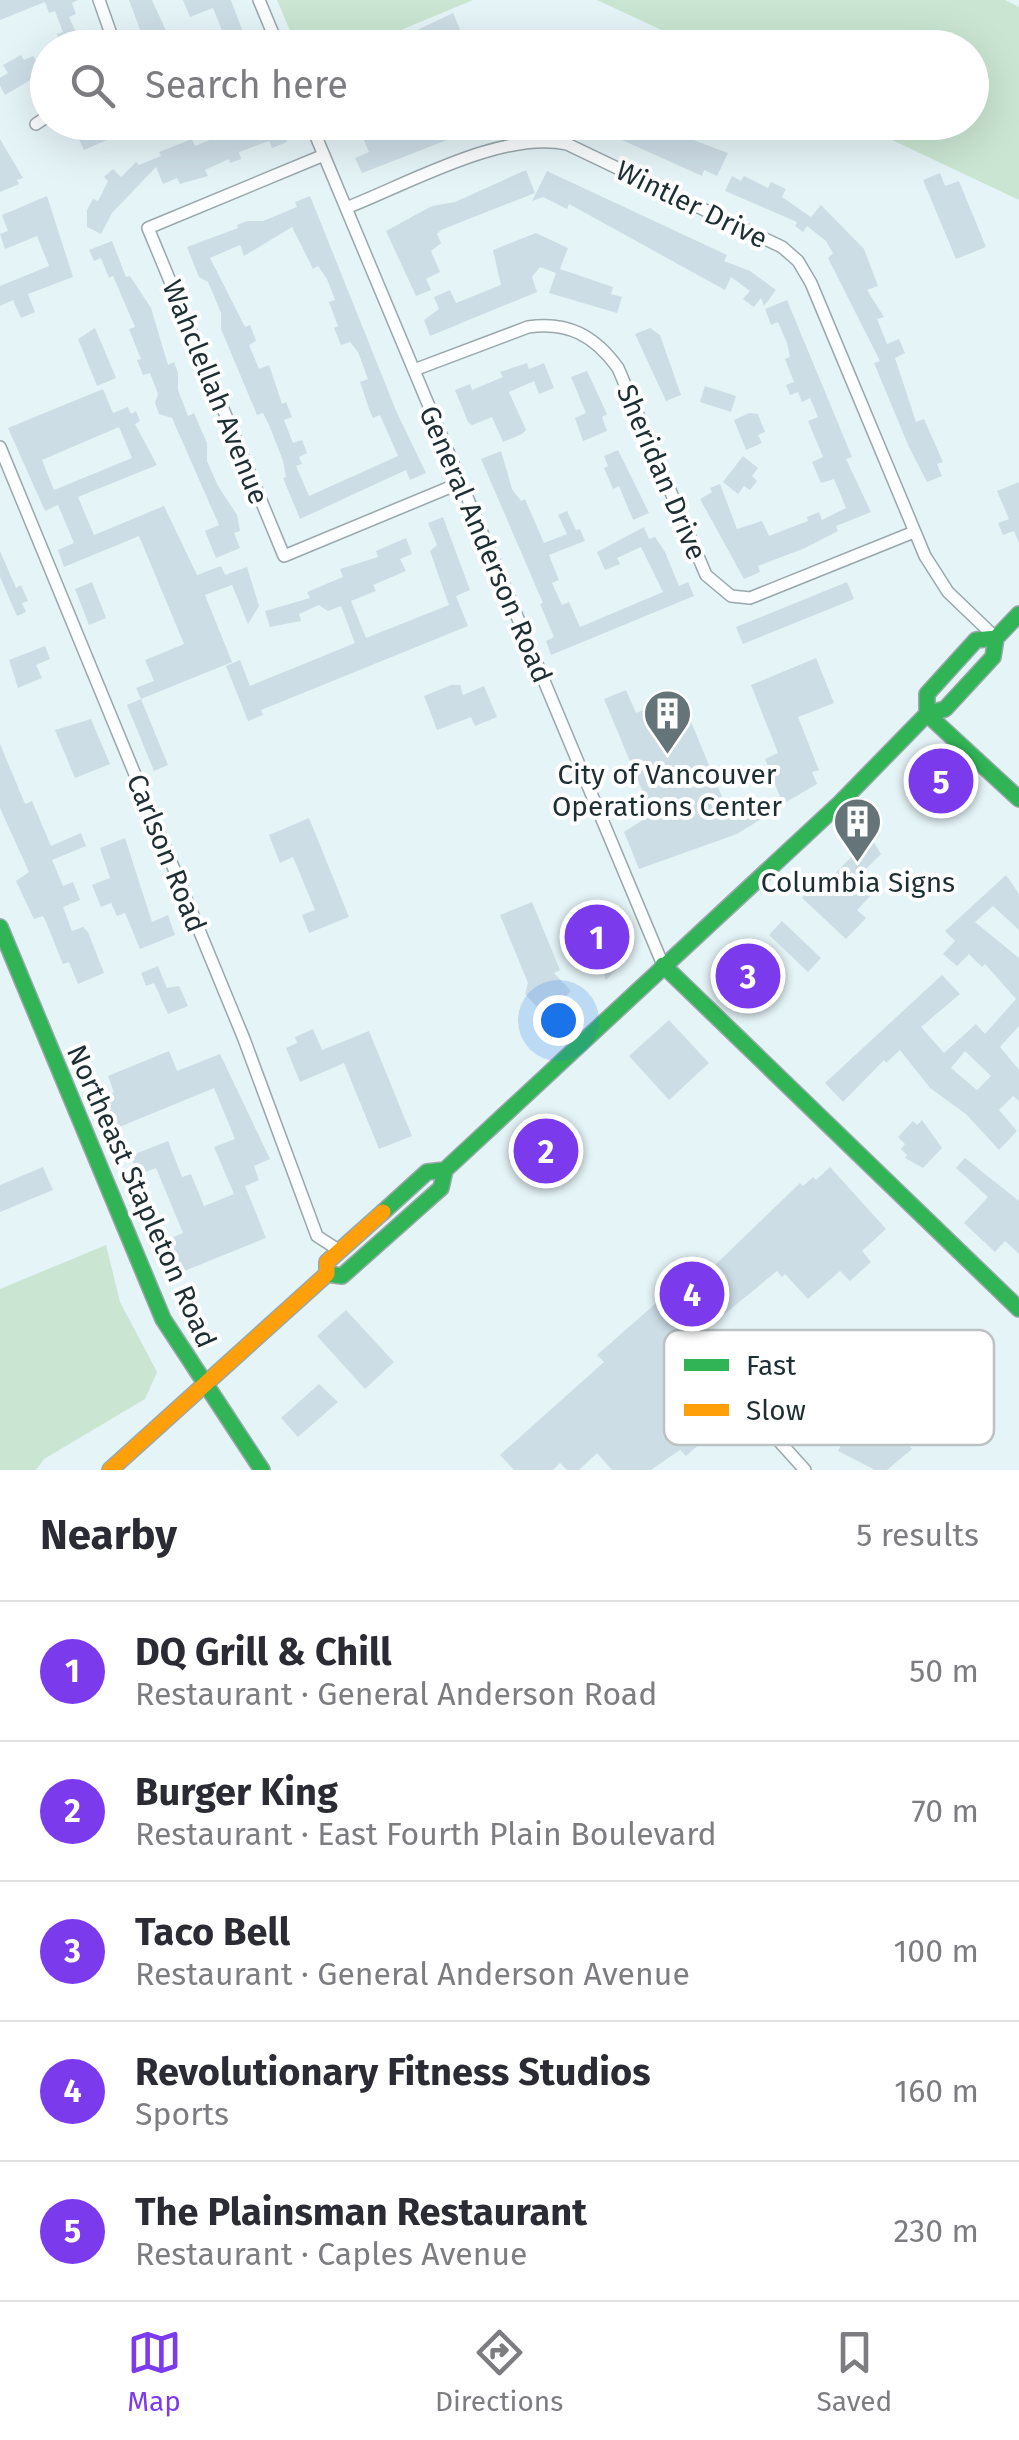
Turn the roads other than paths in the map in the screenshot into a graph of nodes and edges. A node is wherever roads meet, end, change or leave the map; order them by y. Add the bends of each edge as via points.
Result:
1 (99, 0) edge
2 (259, 0) edge
3 (110, 30) edge
4 (272, 30) edge
5 (318, 140) edge
6 (324, 155) junction
7 (346, 208) junction
8 (414, 370) junction
9 (0, 447) edge
10 (460, 483) junction
11 (914, 532) junction
12 (1019, 614) edge
13 (996, 638) junction
14 (927, 714) junction
15 (1019, 799) edge
16 (0, 928) edge
17 (663, 965) junction
18 (445, 1170) junction
19 (340, 1251) junction
20 (328, 1274) junction
21 (1019, 1309) edge
22 (207, 1385) junction
23 (783, 1445) edge
24 (110, 1470) edge
25 (262, 1470) edge
26 (806, 1470) edge

1 - 3 street
2 - 4 street
5 - 6 street, General Anderson Road
6 - 7 street, General Anderson Road
6 - 10 street, Wahclellah Avenue via 148,228 284,556
7 - 8 street, General Anderson Road
7 - 11 street, Wintler Drive via 501,148 549,140 782,247 811,282
8 - 10 street, General Anderson Road
8 - 11 street, Sheridan Drive via 546,324 603,348 618,368 706,575 731,596 750,598
9 - 19 street, Carlson Road via 244,1039 317,1236
10 - 17 street, General Anderson Road
11 - 13 street, Wintler Drive via 948,592
12 - 13 main road
13 - 14 main road via 994,657 944,708
13 - 14 main road via 976,640 928,694
14 - 15 main road
14 - 17 main road
16 - 22 main road, Northeast Stapleton Road via 164,1319
17 - 18 main road
17 - 21 main road
18 - 19 main road via 427,1172
18 - 20 main road via 441,1188 342,1276
19 - 20 main road via 327,1262
20 - 22 main road
22 - 24 main road
22 - 25 main road, Northeast Stapleton Road via 225,1403
23 - 26 street

